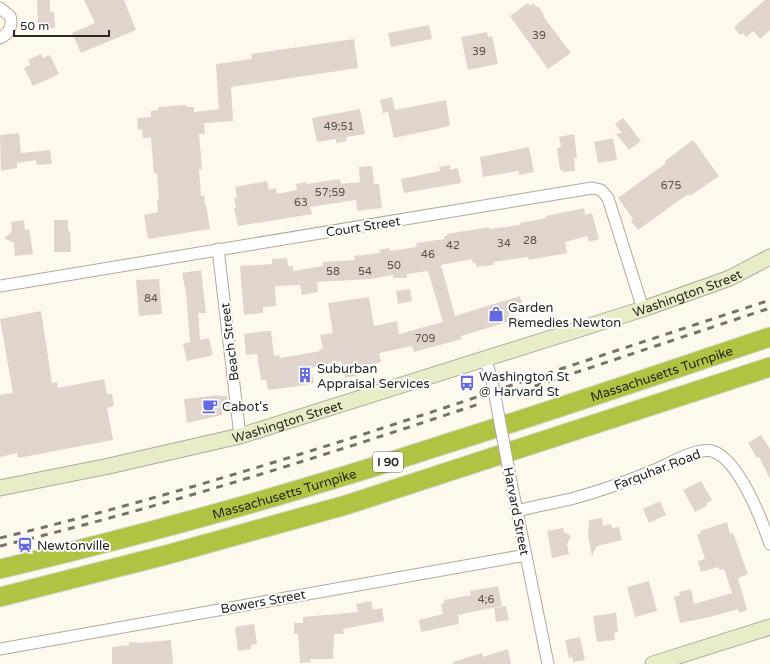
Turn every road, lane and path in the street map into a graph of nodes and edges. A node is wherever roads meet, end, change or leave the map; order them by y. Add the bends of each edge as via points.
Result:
1 (0, 8) edge
2 (0, 38) edge
3 (218, 249) junction
4 (770, 257) edge
5 (0, 286) edge
6 (643, 308) junction
7 (770, 337) edge
8 (485, 358) junction
9 (770, 367) edge
10 (240, 436) junction
11 (0, 488) edge
12 (517, 511) junction
13 (770, 544) edge
14 (526, 555) junction
15 (0, 569) edge
16 (0, 597) edge
17 (770, 627) edge
18 (0, 649) edge
19 (548, 664) edge
20 (653, 664) edge

1 - 2 street via 10,16 11,24 8,33
3 - 5 street, Court Street
3 - 6 street, Court Street via 598,188 608,198
3 - 10 street, Beach Street
4 - 6 main road, Washington Street via 730,278
6 - 8 main road, Washington Street
7 - 15 highway, Massachusetts Turnpike / I 90 via 346,475 135,535
8 - 10 main road, Washington Street
8 - 12 street, Harvard Street, bridge via 492,380
9 - 16 highway, I 90 via 346,505 166,556
10 - 11 main road, Washington Street
12 - 13 street, Farquhar Road via 597,492 627,482 682,457 710,450 721,455 732,466 760,516
12 - 14 street, Harvard Street
14 - 18 street, Bowers Street
14 - 19 street, Harvard Street
17 - 20 main road

